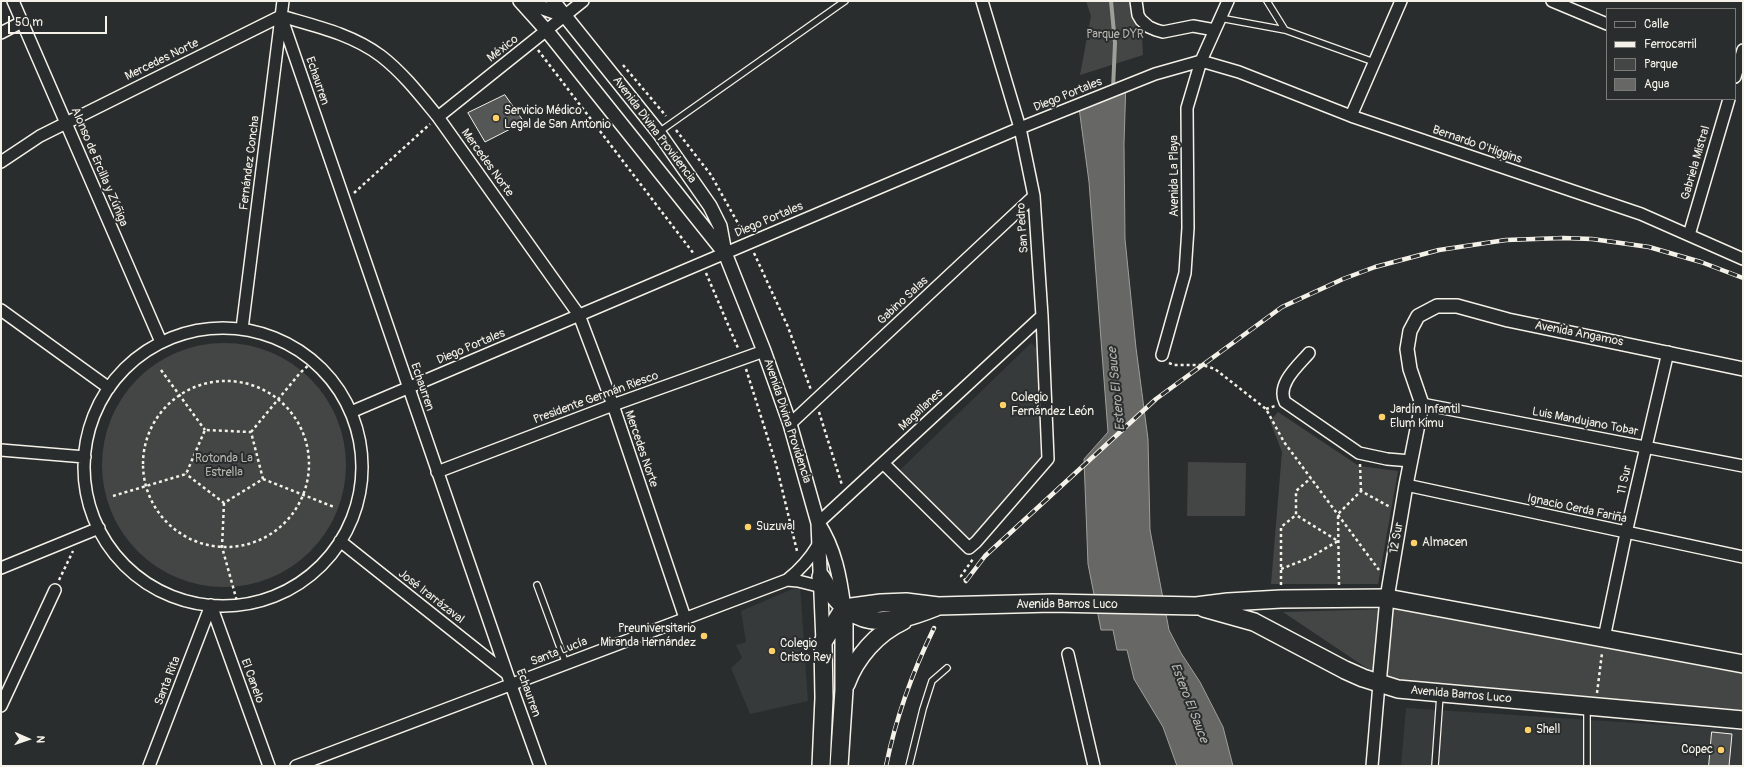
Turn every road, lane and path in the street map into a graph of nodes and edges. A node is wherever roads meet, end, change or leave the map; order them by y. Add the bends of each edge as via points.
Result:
1 (13, 1) edge
2 (283, 1) edge
3 (520, 1) edge
4 (523, 1) edge
5 (553, 1) edge
6 (583, 1) edge
7 (845, 1) edge
8 (982, 1) edge
9 (1136, 1) edge
10 (1228, 1) edge
11 (1267, 1) edge
12 (1400, 1) edge
13 (1552, 1) edge
14 (281, 16) junction
15 (565, 16) junction
16 (1220, 18) junction
17 (22, 22) junction
18 (1606, 24) edge
19 (1215, 30) junction
20 (1285, 30) junction
21 (547, 31) junction
22 (1, 33) edge
23 (532, 42) junction
24 (1743, 50) edge
25 (1201, 60) junction
26 (1374, 62) junction
27 (1736, 74) edge
28 (1729, 100) edge
29 (1351, 116) junction
30 (438, 117) junction
31 (66, 123) junction
32 (1020, 128) junction
33 (659, 133) junction
34 (1, 162) edge
35 (1034, 196) junction
36 (344, 201) junction
37 (1689, 235) junction
38 (725, 253) junction
39 (1743, 259) edge
40 (701, 263) junction
41 (1, 310) edge
42 (580, 315) junction
43 (1042, 316) junction
44 (1418, 316) joint
45 (242, 329) junction
46 (161, 342) junction
47 (764, 351) junction
48 (1309, 352) dead end
49 (1668, 352) junction
50 (1162, 355) joint
51 (742, 359) junction
52 (312, 361) junction
53 (1743, 368) edge
54 (161, 370) dead end
55 (109, 388) junction
56 (409, 388) junction
57 (179, 395) junction
58 (279, 398) junction
59 (1422, 404) junction
60 (613, 405) junction
61 (351, 412) junction
62 (790, 424) junction
63 (205, 430) junction
64 (251, 432) junction
65 (1646, 447) junction
66 (1, 450) edge
67 (1359, 453) junction
68 (85, 456) junction
69 (1411, 461) junction
70 (883, 463) junction
71 (1743, 466) edge
72 (437, 472) junction
73 (186, 474) junction
74 (1310, 478) junction
75 (263, 479) junction
76 (1406, 485) junction
77 (146, 486) junction
78 (1360, 491) junction
79 (304, 495) junction
80 (112, 496) dead end
81 (224, 503) junction
82 (334, 507) dead end
83 (1401, 513) junction
84 (1338, 514) junction
85 (1296, 515) junction
86 (818, 523) junction
87 (99, 528) junction
88 (1626, 533) junction
89 (80, 536) junction
90 (1338, 540) junction
91 (340, 541) junction
92 (818, 545) junction
93 (972, 545) junction
94 (222, 547) junction
95 (1743, 557) edge
96 (810, 560) junction
97 (1, 568) edge
98 (1281, 569) junction
99 (787, 580) junction
100 (966, 581) dead end
101 (821, 582) junction
102 (536, 585) dead end
103 (55, 590) joint
104 (1388, 591) junction
105 (1281, 599) junction
106 (1339, 599) junction
107 (211, 605) junction
108 (238, 605) junction
109 (938, 606) junction
110 (1196, 606) junction
111 (844, 608) junction
112 (911, 617) junction
113 (686, 618) junction
114 (1604, 638) junction
115 (824, 642) junction
116 (1068, 654) dead end
117 (566, 664) junction
118 (1743, 664) edge
119 (947, 668) dead end
120 (507, 673) junction
121 (1379, 684) junction
122 (511, 685) junction
123 (844, 690) junction
124 (1440, 693) junction
125 (1, 706) edge
126 (1591, 706) junction
127 (1743, 720) edge
128 (148, 766) edge
129 (269, 766) edge
130 (296, 766) edge
131 (540, 766) edge
132 (821, 766) edge
133 (839, 766) edge
134 (909, 766) edge
135 (1094, 766) edge
136 (1372, 766) edge
137 (1435, 766) edge
138 (1586, 766) edge

1 - 17 street, Alonso de Ercilla y Zúñiga
2 - 14 street, Fernández Concha
3 - 21 street, Avenida Divina Providencia
4 - 15 street
5 - 15 street, Avenida Divina Providencia
6 - 15 street, México
7 - 33 lane
8 - 32 street, San Pedro
9 - 19 street via 1138,15 1145,24 1156,30 1163,32 1193,26
10 - 16 street, Avenida La Playa
11 - 20 lane
12 - 26 street
13 - 18 street
14 - 30 street, Mercedes Norte via 336,32 380,55 415,88
14 - 31 street, Mercedes Norte
14 - 36 street, Echaurren
14 - 45 street, Fernández Concha
15 - 21 street, México
15 - 33 street, Avenida Divina Providencia
16 - 19 street, Avenida La Playa
16 - 20 lane
17 - 22 street
17 - 31 street, Alonso de Ercilla y Zúñiga
19 - 25 street, Avenida La Playa
20 - 26 lane
21 - 23 street, México
21 - 38 street, Avenida Divina Providencia
23 - 30 street, México
23 - 40 path
24 - 27 street
25 - 29 street, Bernardo O'Higgins via 1239,72
25 - 32 street, Diego Portales via 1155,74
25 - 50 street, Avenida La Playa via 1187,108 1188,228 1185,273
26 - 29 street
28 - 37 street, Gabriela Mistral
29 - 37 street, Bernardo O'Higgins via 1641,214
30 - 36 path
30 - 42 street, Mercedes Norte
31 - 34 street, Mercedes Norte via 40,136
31 - 46 street, Alonso de Ercilla y Zúñiga
32 - 35 street, San Pedro
32 - 38 street, Diego Portales
33 - 38 street, Avenida Divina Providencia via 710,206 720,226
35 - 43 street, San Pedro
35 - 62 street, Gabino Salas
36 - 56 street, Echaurren
37 - 39 street, Bernardo O'Higgins
38 - 40 street, Diego Portales
38 - 47 street, Avenida Divina Providencia
40 - 42 street, Diego Portales
40 - 51 path
41 - 55 street
42 - 56 street, Diego Portales
42 - 60 street, Mercedes Norte
43 - 70 street, Magallanes
43 - 93 street, San Pedro via 1048,459
44 - 49 street, Avenida Angamos via 1437,306 1457,306 1508,320
44 - 59 street, 12 Sur via 1410,331 1407,349 1410,369
45 - 46 street via 200,330
45 - 52 street via 256,331 283,341
46 - 55 street via 137,357
47 - 51 street, Presidente Germán Riesco
47 - 62 street, Avenida Divina Providencia
48 - 67 street via 1284,386 1282,396 1285,402
49 - 53 street, Avenida Angamos
49 - 65 street, 11 Sur
50 - 74 path via 1167,362 1174,365 1202,365 1215,369 1266,410 1284,442
51 - 60 street, Presidente Germán Riesco
51 - 96 path via 776,464 797,551
52 - 58 path
52 - 61 street via 337,387
54 - 57 path
55 - 68 street via 90,428
56 - 61 street, Diego Portales
56 - 72 street, Echaurren
57 - 58 path via 189,388 204,384 228,382 255,386
57 - 63 path
57 - 77 path via 162,413 148,437 143,473
58 - 64 path
58 - 79 path via 289,408 306,438 310,478
59 - 65 street, Luis Mandujano Tobar
59 - 69 street, 12 Sur
60 - 72 street, Presidente Germán Riesco
60 - 113 street, Mercedes Norte
61 - 91 street via 359,441 360,486 353,514
62 - 86 street, Avenida Divina Providencia
63 - 64 path
63 - 73 path
64 - 75 path
65 - 71 street, Luis Mandujano Tobar
65 - 88 street, 11 Sur
66 - 68 street
67 - 69 street
67 - 78 path
68 - 87 street via 86,487
69 - 76 street, 12 Sur
70 - 86 street, Magallanes
70 - 93 street
72 - 120 street, Echaurren
73 - 77 path
73 - 81 path
74 - 84 path
74 - 85 path via 1296,491
75 - 79 path
75 - 81 path
76 - 83 street, 12 Sur
76 - 88 street, Ignacio Cerda Fariña
77 - 80 path
77 - 94 path via 151,501 167,522 178,531 188,538
78 - 83 path
78 - 84 path
79 - 82 path
79 - 94 path via 294,514 271,535 253,542
81 - 94 path
83 - 104 street, 12 Sur
84 - 90 path
84 - 104 path
85 - 90 path
85 - 98 path via 1281,527
86 - 92 street, Avenida Divina Providencia
86 - 111 street, Avenida Divina Providencia via 828,538 838,569
87 - 89 street
87 - 107 street via 106,542 126,566 150,585 179,599
88 - 95 street, Ignacio Cerda Fariña
88 - 114 street, 11 Sur
89 - 97 street
89 - 103 path
90 - 98 path via 1310,558
90 - 106 path
91 - 108 street via 322,564 299,583 273,596
91 - 120 street, José Irarrázaval
92 - 96 street, Santa Lucía
92 - 101 street, Avenida Divina Providencia
93 - 100 path via 980,550 961,576
94 - 108 path
96 - 99 street, Santa Lucía
98 - 105 path
99 - 101 street, Santa Lucía
99 - 113 street, Santa Lucía
101 - 111 main road
101 - 115 street, Avenida Divina Providencia
102 - 117 lane
103 - 125 street
104 - 106 main road, Avenida Barros Luco
104 - 114 main road, Avenida Barros Luco
104 - 121 street, 12 Sur
105 - 106 main road, Avenida Barros Luco
105 - 110 main road, Avenida Barros Luco
107 - 108 street
107 - 128 street, Santa Rita
107 - 129 street, El Canelo
109 - 110 main road, Avenida Barros Luco via 1052,603
109 - 111 main road, Avenida Barros Luco via 906,602
109 - 112 main road, Avenida Barros Luco
110 - 121 main road, Avenida Barros Luco via 1254,622 1345,670
111 - 112 main road, Avenida Barros Luco via 866,620
111 - 115 main road
111 - 123 main road, Avenida Divina Providencia
112 - 123 main road via 888,629 868,647 853,668
113 - 117 street, Santa Lucía
114 - 118 main road, Avenida Barros Luco
114 - 126 path
115 - 132 main road, Avenida Divina Providencia
116 - 135 street
117 - 122 street, Santa Lucía
119 - 134 lane via 932,681
120 - 122 street, Echaurren
121 - 124 main road, Avenida Barros Luco via 1398,689
121 - 136 street, 12 Sur
122 - 130 street, Santa Lucía
122 - 131 street, Echaurren
123 - 133 main road, Avenida Divina Providencia
124 - 126 main road, Avenida Barros Luco
124 - 137 lane
126 - 127 main road, Avenida Barros Luco
126 - 138 lane

